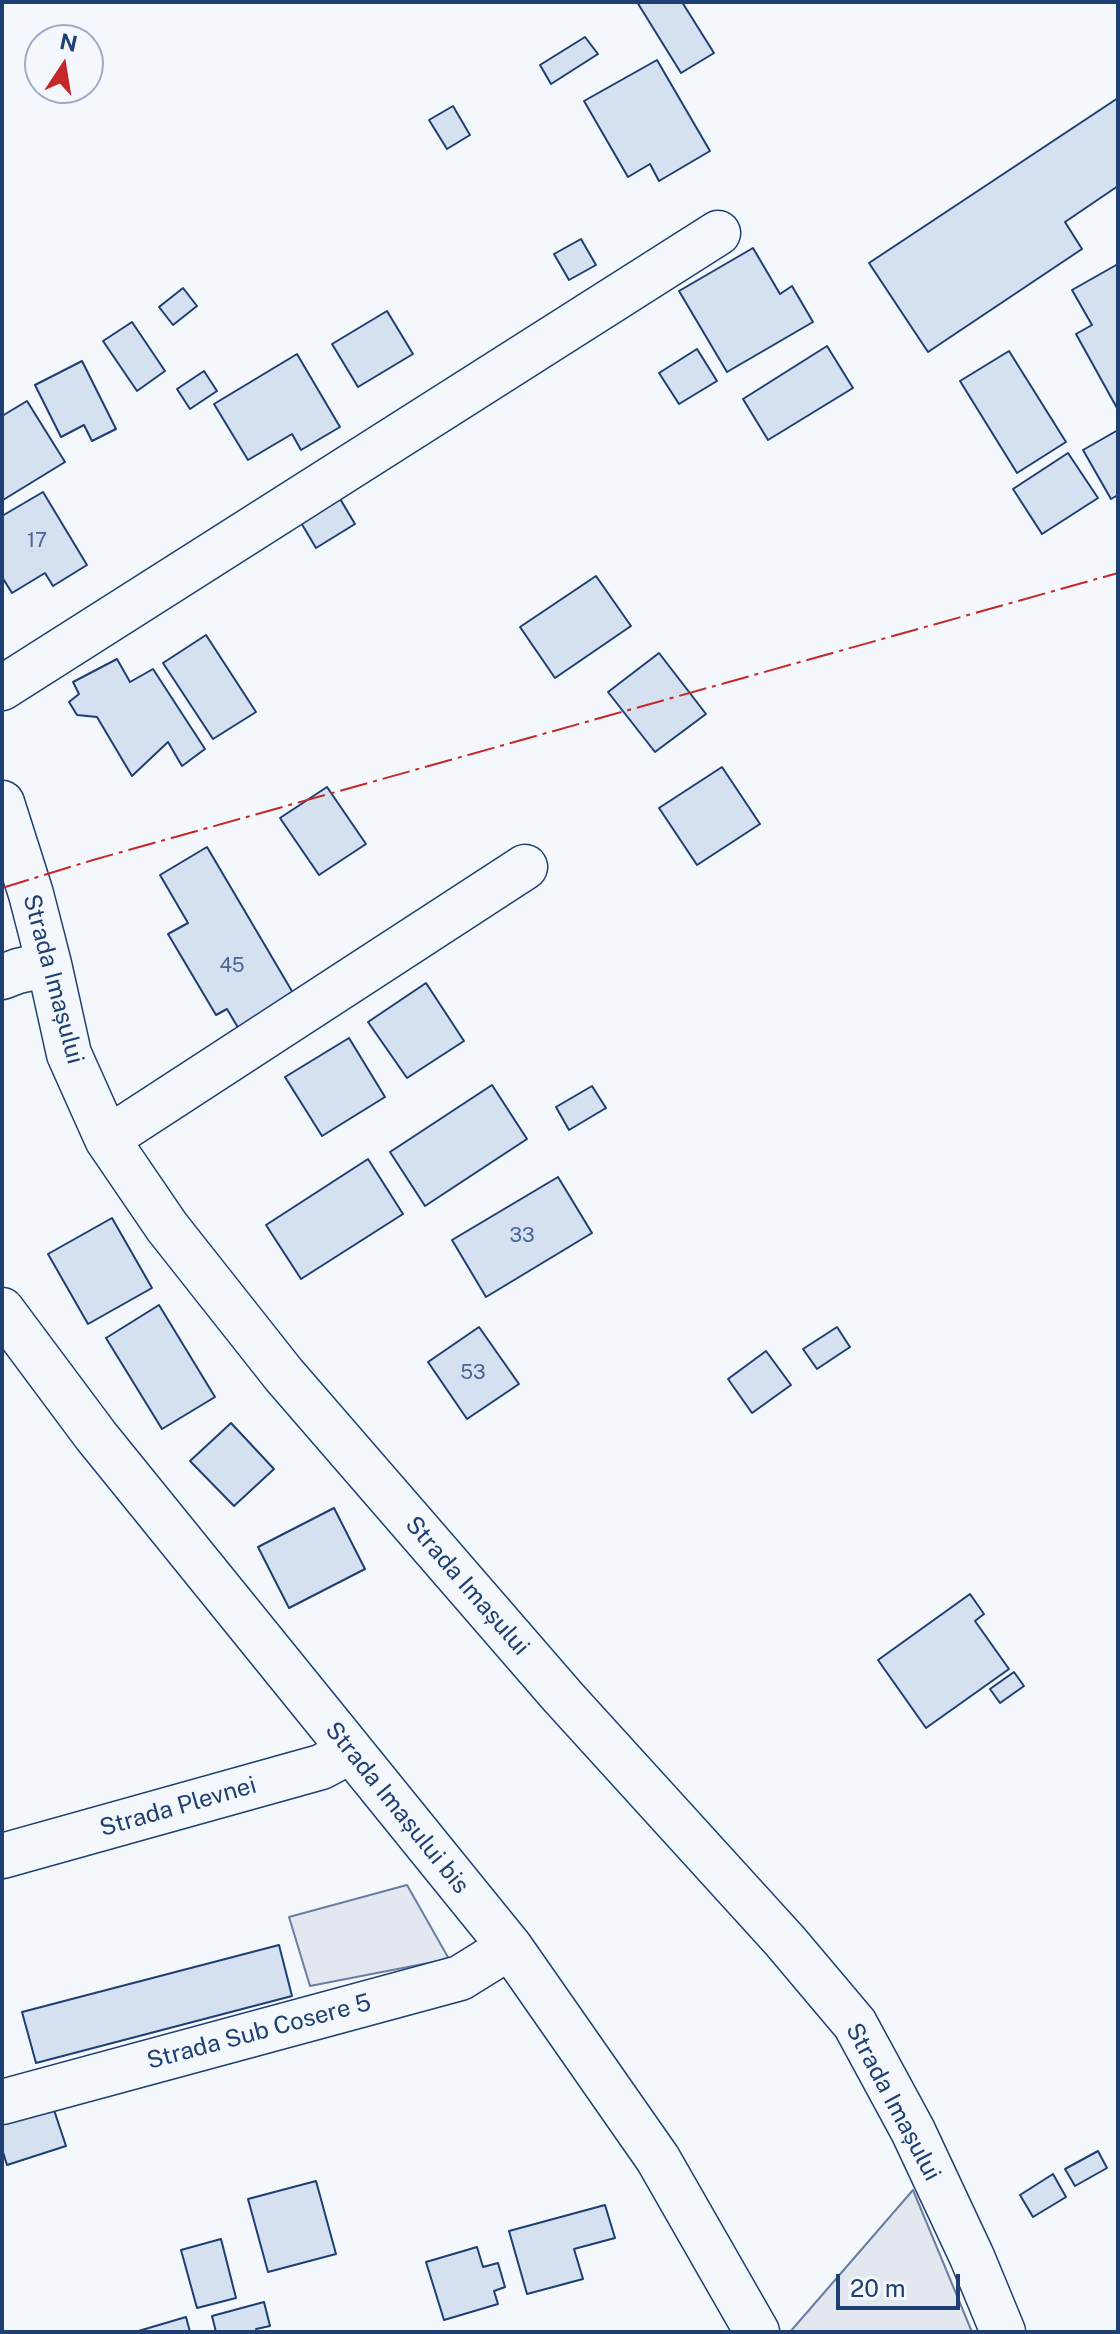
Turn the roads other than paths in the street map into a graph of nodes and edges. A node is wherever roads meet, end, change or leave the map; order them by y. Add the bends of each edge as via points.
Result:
1 (718, 233) dead end
2 (2, 688) edge
3 (2, 803) edge
4 (525, 867) dead end
5 (49, 964) junction
6 (2, 977) edge
7 (107, 1139) junction
8 (2, 1310) edge
9 (351, 1751) junction
10 (2, 1856) edge
11 (510, 1947) junction
12 (2, 2102) edge
13 (757, 2332) edge
14 (1003, 2332) edge

1 - 2 street
3 - 5 street, Strada Imașului
4 - 7 street
5 - 6 street
5 - 7 street, Strada Imașului via 69,1054
7 - 14 street, Strada Imașului via 167,1227 284,1375 855,2024 913,2131
8 - 9 street, Strada Imașului bis via 96,1436
9 - 10 street, Strada Plevnei via 321,1767
9 - 11 street, Strada Imașului bis
11 - 12 street, Strada Sub Cosere 5 via 460,1978
11 - 13 street, Strada Imașului bis via 658,2159

